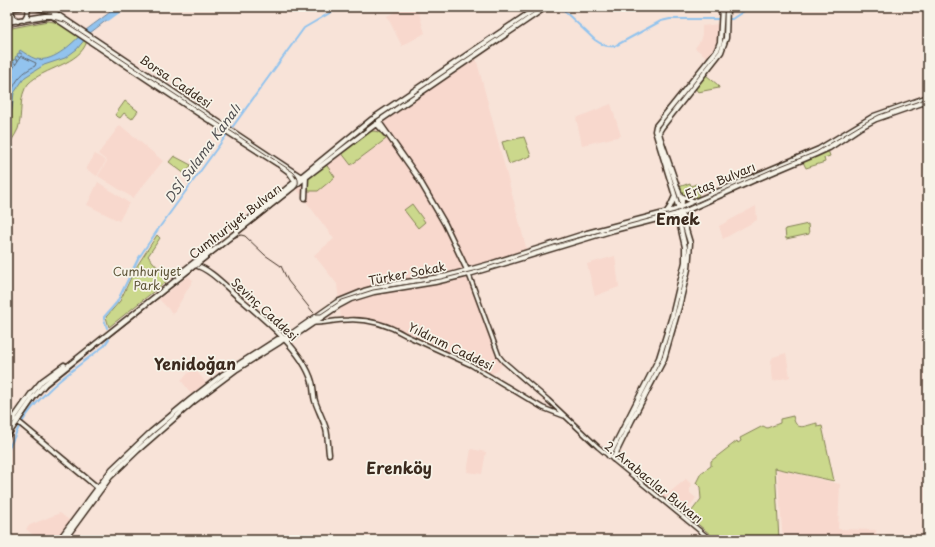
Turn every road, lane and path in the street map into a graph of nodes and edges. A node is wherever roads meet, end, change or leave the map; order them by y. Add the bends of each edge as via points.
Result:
1 (22, 7) edge
2 (28, 7) edge
3 (35, 7) edge
4 (46, 7) edge
5 (538, 7) edge
6 (546, 7) edge
7 (722, 7) edge
8 (727, 7) edge
9 (10, 8) edge
10 (54, 15) junction
11 (24, 20) junction
12 (18, 21) junction
13 (7, 22) edge
14 (460, 63) junction
15 (928, 97) edge
16 (928, 101) edge
17 (388, 115) junction
18 (374, 118) junction
19 (378, 123) junction
20 (367, 130) junction
21 (384, 130) junction
22 (231, 132) junction
23 (306, 176) junction
24 (301, 178) junction
25 (295, 181) junction
26 (675, 196) junction
27 (681, 196) junction
28 (305, 198) dead end
29 (695, 202) junction
30 (683, 207) junction
31 (678, 209) junction
32 (687, 210) junction
33 (679, 214) junction
34 (667, 215) junction
35 (681, 222) junction
36 (196, 265) junction
37 (189, 266) junction
38 (467, 273) junction
39 (316, 323) junction
40 (304, 327) junction
41 (284, 338) junction
42 (567, 418) junction
43 (19, 422) junction
44 (7, 428) edge
45 (7, 436) edge
46 (329, 454) dead end
47 (611, 458) junction
48 (98, 488) junction
49 (60, 540) edge
50 (64, 540) edge
51 (711, 540) edge

1 - 9 main road
2 - 11 main road
3 - 10 main road
4 - 10 main road
5 - 14 main road, Cumhuriyet Bulvarı
6 - 14 main road, Cumhuriyet Bulvarı
7 - 26 main road via 720,42 717,50 655,130
8 - 27 main road via 726,38 721,52 659,132
9 - 12 main road via 12,17
10 - 11 main road
10 - 22 main road, Borsa Caddesi
11 - 12 main road
12 - 13 main road
14 - 17 main road, Cumhuriyet Bulvarı
14 - 18 main road, Cumhuriyet Bulvarı
15 - 29 main road, Ertaş Bulvarı via 874,116 819,149
16 - 32 main road, Ertaş Bulvarı via 876,119 816,154
17 - 19 main road, Cumhuriyet Bulvarı
17 - 21 main road
18 - 19 main road via 373,123
18 - 24 main road, Cumhuriyet Bulvarı
19 - 20 main road, Cumhuriyet Bulvarı
19 - 21 main road
20 - 21 main road
20 - 23 main road, Cumhuriyet Bulvarı
21 - 38 main road via 417,176 445,224
22 - 24 main road, Borsa Caddesi
22 - 25 main road, Borsa Caddesi via 289,172
23 - 24 main road, Cumhuriyet Bulvarı
23 - 28 main road
24 - 25 main road, Cumhuriyet Bulvarı
24 - 36 main road, Cumhuriyet Bulvarı
25 - 37 main road, Cumhuriyet Bulvarı
26 - 31 main road
26 - 34 main road
27 - 29 main road
27 - 30 main road
29 - 30 main road, Ertaş Bulvarı
30 - 31 main road, Ertaş Bulvarı
30 - 33 main road
31 - 33 main road
31 - 34 main road, Ertaş Bulvarı
32 - 33 main road, Ertaş Bulvarı
32 - 35 main road
33 - 34 main road, Ertaş Bulvarı
33 - 35 main road
34 - 35 main road
34 - 38 main road, Ertaş Bulvarı via 587,233
35 - 47 main road via 690,243 688,268 669,340 660,367
36 - 37 main road
36 - 41 main road, Sevinç Caddesi via 250,306
36 - 43 main road, Cumhuriyet Bulvarı via 45,384 34,396
37 - 43 main road, Cumhuriyet Bulvarı via 42,381
38 - 39 main road, Türker Sokak via 440,281 374,292 342,303
38 - 40 main road, Türker Sokak via 386,285 354,294 337,302
38 - 42 street, 2. Arabacılar Bulvarı via 499,356
39 - 40 main road, Türker Sokak
39 - 42 street, Yıldırım Caddesi via 347,320 369,322 397,330 472,365 523,397
40 - 41 main road
41 - 46 main road, Sevinç Caddesi via 301,359 312,382 315,400 326,430
41 - 48 main road via 278,339 235,366 191,399 151,432 106,476
41 - 50 main road via 193,402 142,445 115,471
42 - 47 street, 2. Arabacılar Bulvarı
43 - 44 main road, Cumhuriyet Bulvarı
43 - 45 main road, Cumhuriyet Bulvarı
43 - 48 main road
47 - 51 street, 2. Arabacılar Bulvarı
48 - 49 main road

